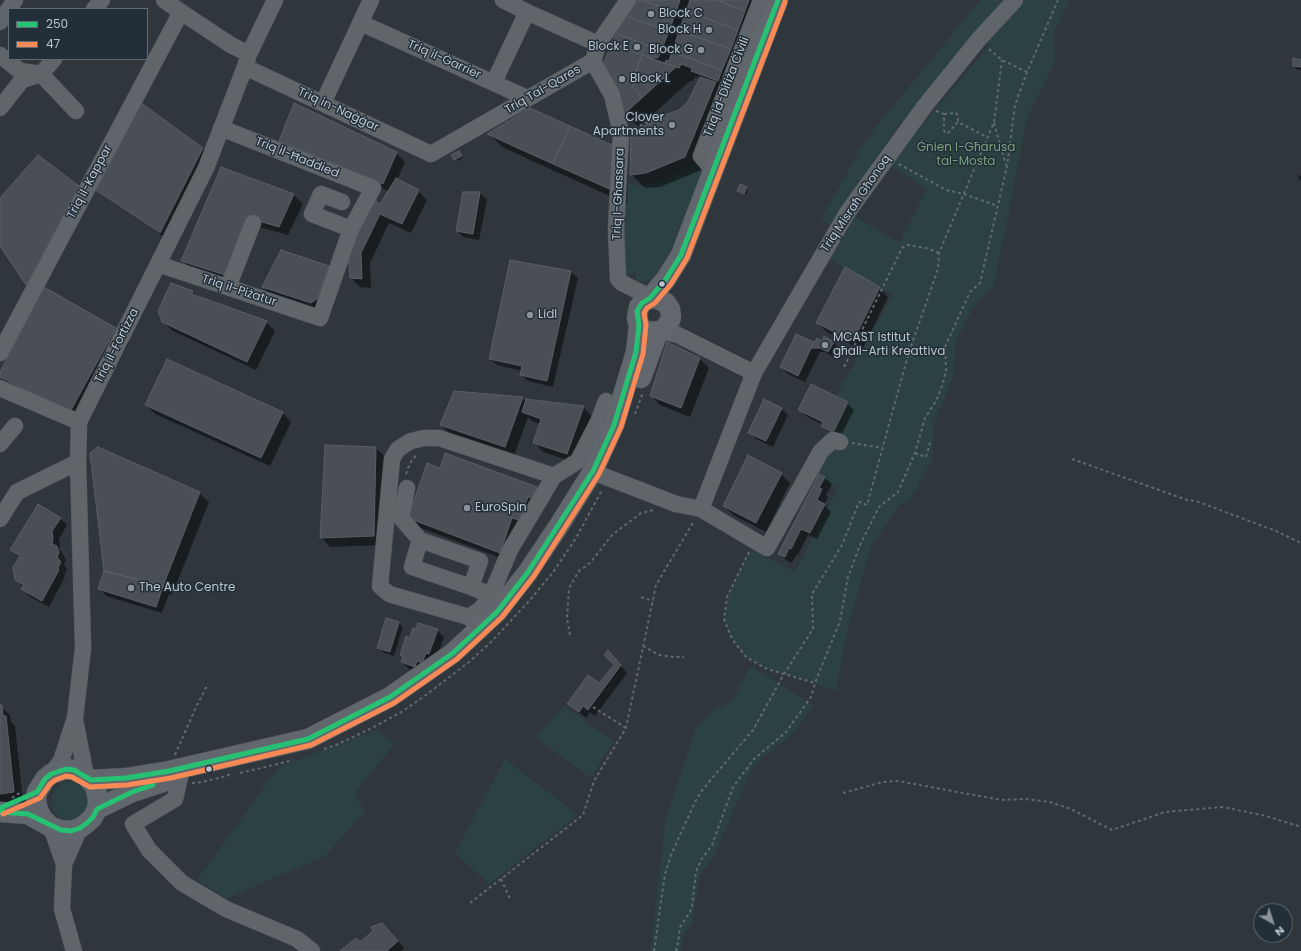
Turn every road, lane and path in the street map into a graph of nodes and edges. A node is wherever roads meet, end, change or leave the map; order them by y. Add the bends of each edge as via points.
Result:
1 (102, 0) edge
2 (164, 0) edge
3 (275, 0) edge
4 (371, 0) edge
5 (503, 0) edge
6 (628, 0) edge
7 (761, 0) edge
8 (778, 0) edge
9 (1015, 0) edge
10 (1058, 0) edge
11 (95, 8) edge
12 (8, 10) edge
13 (181, 12) junction
14 (527, 12) junction
15 (0, 22) edge
16 (361, 23) junction
17 (979, 39) junction
18 (598, 44) junction
19 (0, 55) edge
20 (53, 60) edge
21 (247, 60) junction
22 (1002, 60) junction
23 (594, 61) junction
24 (1026, 72) junction
25 (41, 74) junction
26 (494, 82) junction
27 (527, 98) junction
28 (323, 103) junction
29 (924, 107) junction
30 (0, 108) edge
31 (76, 110) dead end
32 (944, 114) junction
33 (658, 118) dead end
34 (958, 122) junction
35 (994, 122) junction
36 (222, 128) junction
37 (621, 133) junction
38 (987, 137) junction
39 (432, 154) joint
40 (886, 158) junction
41 (1007, 166) junction
42 (714, 171) junction
43 (964, 194) junction
44 (342, 202) dead end
45 (998, 206) junction
46 (253, 223) dead end
47 (352, 229) junction
48 (939, 253) junction
49 (681, 255) junction
50 (158, 264) junction
51 (228, 287) junction
52 (644, 307) junction
53 (668, 325) junction
54 (6, 326) edge
55 (945, 347) junction
56 (0, 353) edge
57 (908, 355) junction
58 (844, 367) dead end
59 (754, 373) junction
60 (0, 388) edge
61 (641, 388) dead end
62 (644, 392) dead end
63 (606, 401) dead end
64 (633, 408) dead end
65 (79, 422) junction
66 (615, 422) junction
67 (15, 426) dead end
68 (932, 439) dead end
69 (840, 442) joint
70 (0, 444) edge
71 (883, 448) junction
72 (418, 452) dead end
73 (915, 453) junction
74 (1072, 459) dead end
75 (78, 462) junction
76 (591, 469) junction
77 (554, 476) junction
78 (406, 483) joint
79 (677, 499) junction
80 (701, 509) junction
81 (0, 519) edge
82 (420, 540) junction
83 (756, 541) junction
84 (1301, 543) edge
85 (471, 587) junction
86 (491, 595) junction
87 (641, 597) dead end
88 (653, 601) junction
89 (475, 622) junction
90 (570, 635) dead end
91 (643, 646) junction
92 (684, 657) dead end
93 (784, 674) junction
94 (815, 683) junction
95 (208, 684) dead end
96 (593, 707) dead end
97 (75, 718) junction
98 (626, 728) junction
99 (233, 772) dead end
100 (51, 774) junction
101 (176, 777) junction
102 (88, 778) junction
103 (37, 792) junction
104 (843, 793) dead end
105 (0, 808) edge
106 (97, 809) junction
107 (0, 812) edge
108 (50, 825) junction
109 (1301, 827) edge
110 (80, 828) junction
111 (64, 864) junction
112 (501, 880) junction
113 (510, 900) dead end
114 (470, 904) dead end
115 (74, 951) edge
116 (312, 951) edge
117 (654, 951) edge
118 (676, 951) edge

1 - 11 street
2 - 13 street, Triq in-Naġġar
3 - 21 street, Triq il-Fortizza
4 - 16 street
5 - 14 street
6 - 18 street, Triq Tal-Qares
7 - 42 street, Triq id-Difiża Ċivili via 701,156
8 - 42 main road, Triq id-Difiża Ċivili
9 - 17 street, Triq Misraħ Għonoq
10 - 24 path
12 - 15 street
13 - 21 street, Triq in-Naġġar via 231,45
13 - 54 street, Triq il-Kappar
14 - 18 street
14 - 26 street
16 - 26 street, Triq il-Ġarrier
16 - 28 street
17 - 22 path
17 - 29 street, Triq Misraħ Għonoq
18 - 23 street, Triq Tal-Qares
19 - 25 street via 20,71
20 - 25 street
21 - 28 street, Triq in-Naġġar
21 - 36 street, Triq il-Fortizza
22 - 24 path
22 - 35 path
23 - 27 street, Triq Tal-Qares
23 - 37 street, Triq l-Għassara via 612,95
24 - 41 path via 1015,105
25 - 30 street via 22,80
25 - 31 street
26 - 27 street, Triq il-Ġarrier
27 - 39 street, Triq Tal-Qares
28 - 39 street, Triq in-Naġġar
29 - 32 path
29 - 40 street, Triq Misraħ Għonoq
32 - 34 path via 956,113
32 - 34 path via 945,132 949,132
33 - 37 path
34 - 38 path
35 - 38 path
35 - 41 path
36 - 47 street, Triq il-Ħaddied via 373,188
36 - 50 street, Triq il-Fortizza via 206,168
37 - 52 street, Triq l-Għassara via 616,230 620,281 642,293
38 - 43 path
40 - 43 path via 946,190
40 - 59 street, Triq Misraħ Għonoq via 847,213
41 - 45 path
42 - 49 main road, Triq id-Difiża Ċivili
43 - 45 path
43 - 48 path
44 - 47 street via 321,194 312,214
45 - 55 path via 980,283 970,292
46 - 51 street
47 - 51 street, Triq il-Piżatur via 320,318
48 - 57 path via 938,269
48 - 58 path via 908,245 902,248
49 - 52 main road, Triq id-Difiża Ċivili
49 - 53 main road, Triq id-Difiża Ċivili
50 - 51 street, Triq il-Piżatur
50 - 65 street, Triq il-Fortizza
52 - 53 main road via 660,300 666,304
52 - 53 main road via 644,330 650,332
52 - 66 main road, Triq id-Difiża Ċivili via 636,352
53 - 59 street
53 - 76 main road, Triq id-Difiża Ċivili via 635,394
54 - 56 street, Triq il-Kappar
55 - 57 path
55 - 73 path via 944,380 936,401 925,418
57 - 71 path
59 - 80 street, Triq Misraħ Għonoq
60 - 65 street
61 - 64 path
62 - 66 path
63 - 66 street
65 - 75 street, Triq il-Fortizza
66 - 76 main road, Triq id-Difiża Ċivili
67 - 70 street
68 - 73 path via 926,457
69 - 71 path
69 - 83 street via 832,440 821,452 767,548
71 - 93 path via 867,505 859,502 842,544 812,594 813,629
72 - 78 path via 410,463
73 - 94 path via 898,492 879,507 860,545 848,577 840,621
74 - 84 path via 1196,501
75 - 81 street via 17,492
75 - 97 street, Triq il-Fortizza via 83,648
76 - 77 street
76 - 79 street
76 - 89 main road, Triq id-Difiża Ċivili via 560,524 528,572 497,612
76 - 101 main road, Triq id-Difiża Ċivili via 556,546 506,620 434,674 393,702 312,745
77 - 86 street via 510,550
77 - 89 street via 439,438 411,441 398,449 392,459 380,586 389,594
78 - 82 street via 401,518
79 - 80 street
79 - 90 path via 641,513 612,535 590,563 579,571 569,588 567,618
80 - 83 street
80 - 88 path via 656,585
82 - 85 street via 412,567
82 - 85 street via 480,561
83 - 93 path via 727,597 724,619 732,639 746,657 767,669
85 - 86 street
86 - 89 street
87 - 88 path
88 - 91 path
89 - 101 main road, Triq id-Difiża Ċivili via 448,657 390,698 308,739
91 - 92 path via 659,655
91 - 98 path
93 - 94 path
93 - 117 path via 753,730 695,802 665,874
94 - 118 path via 811,697 786,732 754,759 733,787 712,845 696,872 692,905 680,927
95 - 101 path via 172,760
96 - 98 path
97 - 100 street, Triq il-Fortizza via 61,760
97 - 102 street, Triq il-Fortizza
98 - 112 path via 594,782 583,815
99 - 101 path via 227,776 197,783
100 - 102 main road, Triq id-Difiża Ċivili via 66,769 74,770
100 - 103 main road
101 - 102 main road, Triq id-Difiża Ċivili
101 - 106 main road, Triq id-Difiża Ċivili via 132,792
101 - 116 street via 175,799 133,824 149,850 182,883 226,909 297,939
102 - 106 main road via 98,794
103 - 105 main road
103 - 108 main road via 38,810
104 - 109 path via 883,782 898,782 1001,800 1026,799 1050,802 1072,808 1112,830 1165,812 1223,807
106 - 110 main road, Triq id-Difiża Ċivili via 93,817
107 - 108 main road via 28,814
108 - 110 main road via 71,831
108 - 111 street
110 - 111 street
111 - 115 street via 62,909
112 - 113 path
112 - 114 path

